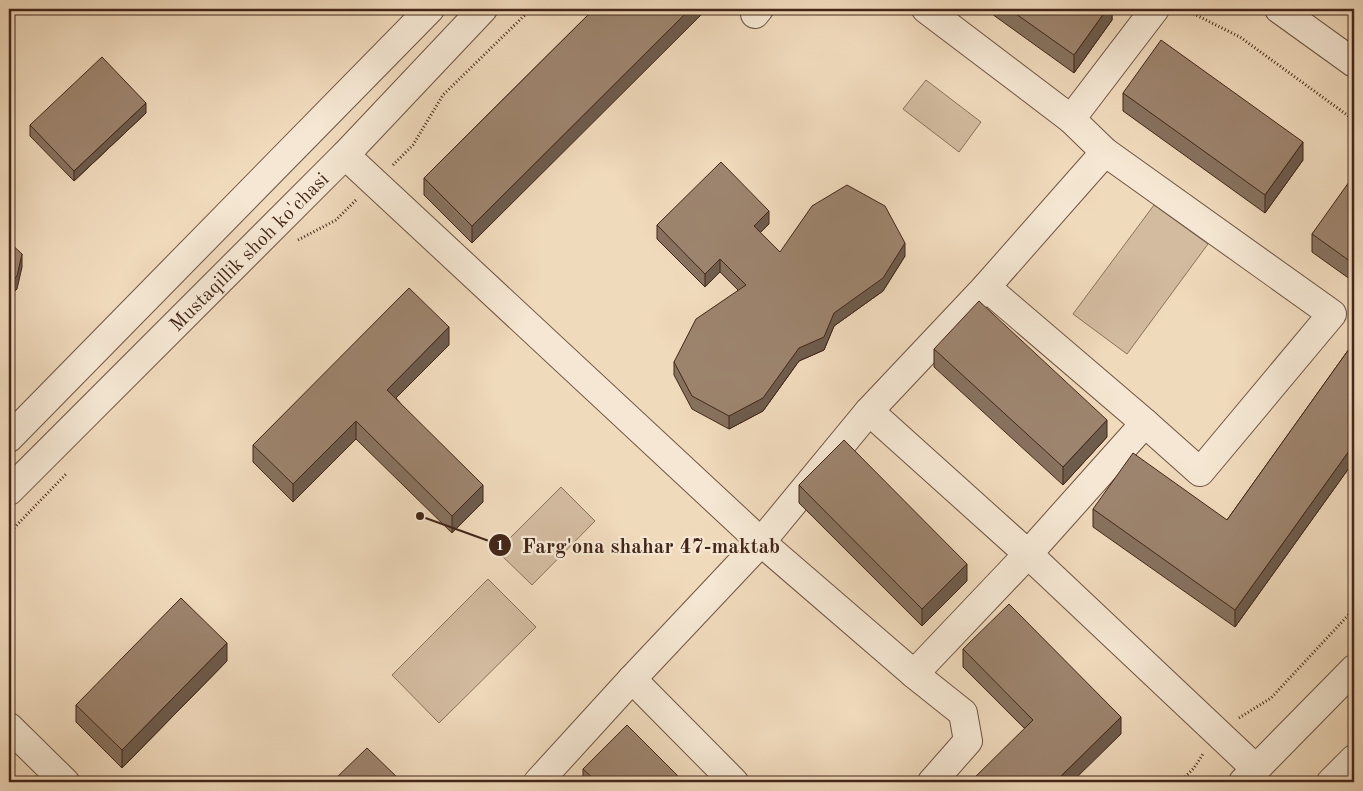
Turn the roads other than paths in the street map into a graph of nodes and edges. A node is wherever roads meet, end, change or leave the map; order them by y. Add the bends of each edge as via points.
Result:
1 (430, 9) edge
2 (483, 9) edge
3 (926, 9) edge
4 (1155, 9) edge
5 (1279, 9) edge
6 (1354, 63) edge
7 (1071, 119) junction
8 (1105, 152) junction
9 (345, 155) junction
10 (986, 287) junction
11 (869, 411) junction
12 (1145, 423) junction
13 (9, 438) edge
14 (9, 491) edge
15 (761, 542) junction
16 (1028, 554) junction
17 (1354, 670) edge
18 (914, 674) junction
19 (632, 679) junction
20 (9, 727) edge
21 (1354, 759) edge
22 (1249, 776) edge
23 (66, 782) edge
24 (538, 782) edge
25 (734, 782) edge
26 (932, 782) edge
27 (1331, 782) edge

1 - 13 street, Mustaqillik shoh ko'chasi
2 - 9 street, Mustaqillik shoh ko'chasi
3 - 7 street
4 - 7 street
5 - 6 street
7 - 8 street
8 - 10 street
8 - 12 street via 1332,314 1200,472
9 - 14 street, Mustaqillik shoh ko'chasi
9 - 15 street
10 - 11 street
10 - 12 street
11 - 15 street
11 - 16 street
12 - 16 street
15 - 18 street
15 - 19 street
16 - 18 street
16 - 22 street via 1217,732
17 - 22 street
18 - 26 street via 963,713 968,741
19 - 24 street
19 - 25 street
20 - 23 street
21 - 27 street

